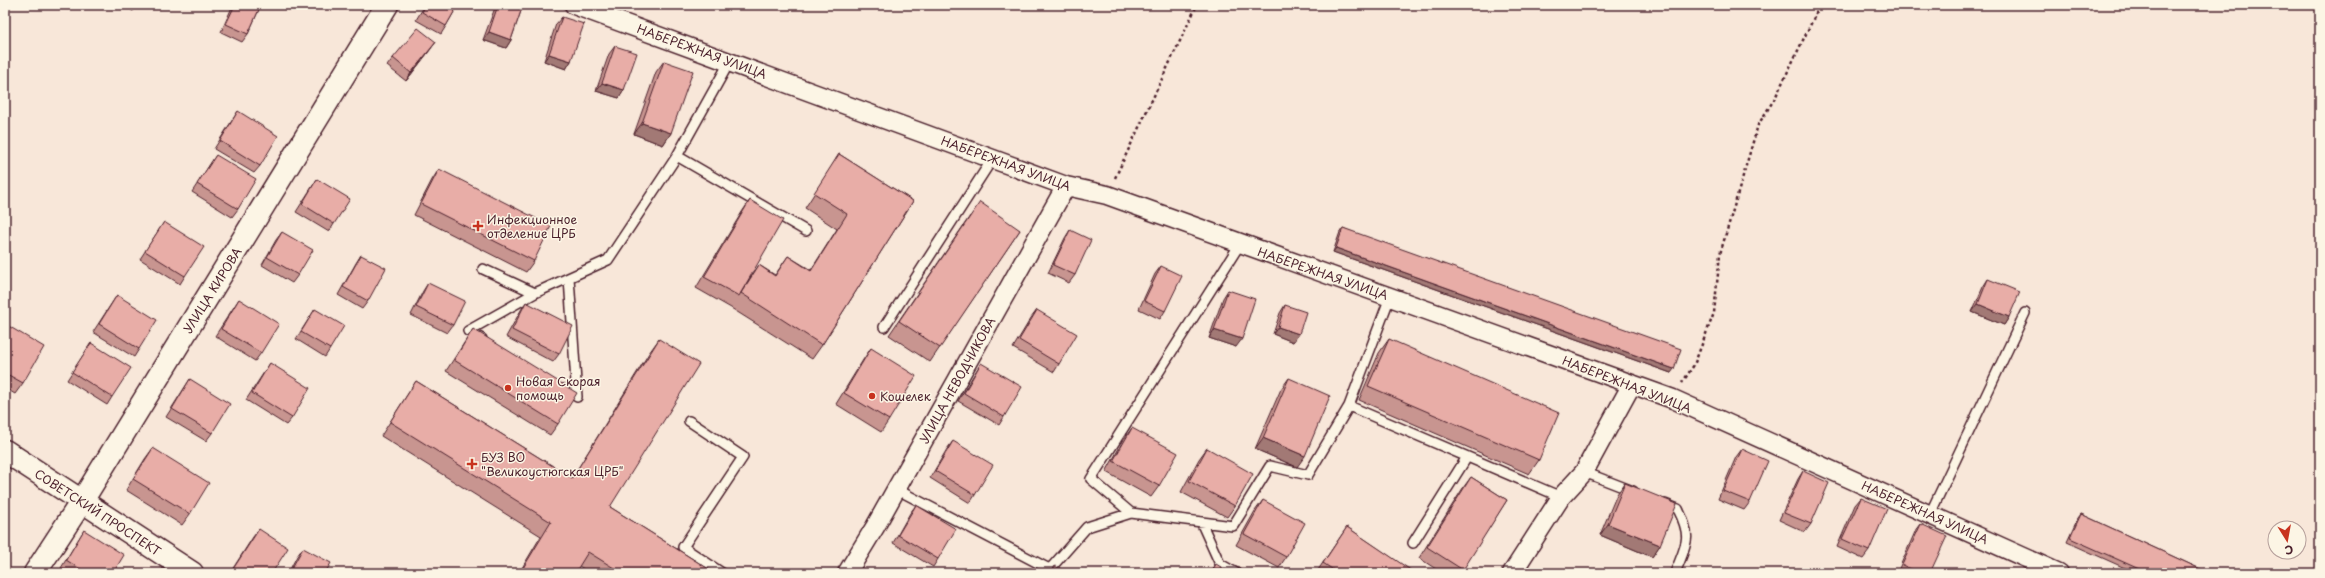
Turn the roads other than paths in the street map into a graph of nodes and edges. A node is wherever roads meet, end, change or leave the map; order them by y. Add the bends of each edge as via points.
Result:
1 (387, 5) edge
2 (574, 5) edge
3 (730, 61) junction
4 (677, 156) junction
5 (993, 158) junction
6 (1066, 186) junction
7 (806, 231) dead end
8 (1240, 244) junction
9 (483, 269) dead end
10 (569, 278) junction
11 (535, 293) junction
12 (1390, 297) junction
13 (2025, 313) dead end
14 (884, 327) dead end
15 (489, 343) edge
16 (1632, 384) junction
17 (556, 385) edge
18 (1349, 406) junction
19 (689, 422) dead end
20 (5, 451) edge
21 (1467, 457) junction
22 (1584, 472) junction
23 (896, 489) junction
24 (1642, 494) edge
25 (1561, 497) junction
26 (1656, 500) edge
27 (82, 501) junction
28 (1130, 513) junction
29 (1930, 514) junction
30 (1201, 522) junction
31 (1413, 543) dead end
32 (1053, 571) edge
33 (35, 573) edge
34 (192, 573) edge
35 (722, 573) edge
36 (847, 573) edge
37 (1236, 573) edge
38 (1512, 573) edge
39 (1675, 573) edge
40 (2059, 573) edge

1 - 27 street, УЛИЦА КИРОВА
2 - 3 street, НАБЕРЕЖНАЯ УЛИЦА
3 - 4 lane
3 - 5 street, НАБЕРЕЖНАЯ УЛИЦА
4 - 7 lane
4 - 10 lane via 608,260
5 - 6 street, НАБЕРЕЖНАЯ УЛИЦА
5 - 14 lane
6 - 8 street, НАБЕРЕЖНАЯ УЛИЦА via 1107,195
6 - 23 street, УЛИЦА НЕВОДЧИКОВА
8 - 12 street, НАБЕРЕЖНАЯ УЛИЦА
8 - 28 lane via 1091,479
9 - 11 lane
10 - 11 lane
10 - 17 lane via 577,397
11 - 15 lane via 468,331
12 - 16 street, НАБЕРЕЖНАЯ УЛИЦА
12 - 18 lane
13 - 29 lane
16 - 22 street
16 - 29 street, НАБЕРЕЖНАЯ УЛИЦА via 1673,399
18 - 21 lane
18 - 30 lane via 1308,474 1270,466 1233,526
19 - 35 lane via 743,457 683,547
20 - 27 street, СОВЕТСКИЙ ПРОСПЕКТ
21 - 25 lane
21 - 31 lane
22 - 24 lane
22 - 25 street
23 - 32 lane
23 - 36 street, УЛИЦА НЕВОДЧИКОВА
25 - 38 street
26 - 39 lane via 1678,509 1687,527 1686,542
27 - 33 street, УЛИЦА КИРОВА
27 - 34 street, СОВЕТСКИЙ ПРОСПЕКТ
28 - 30 lane
28 - 32 lane via 1087,527
29 - 40 street, НАБЕРЕЖНАЯ УЛИЦА
30 - 37 lane via 1220,564

